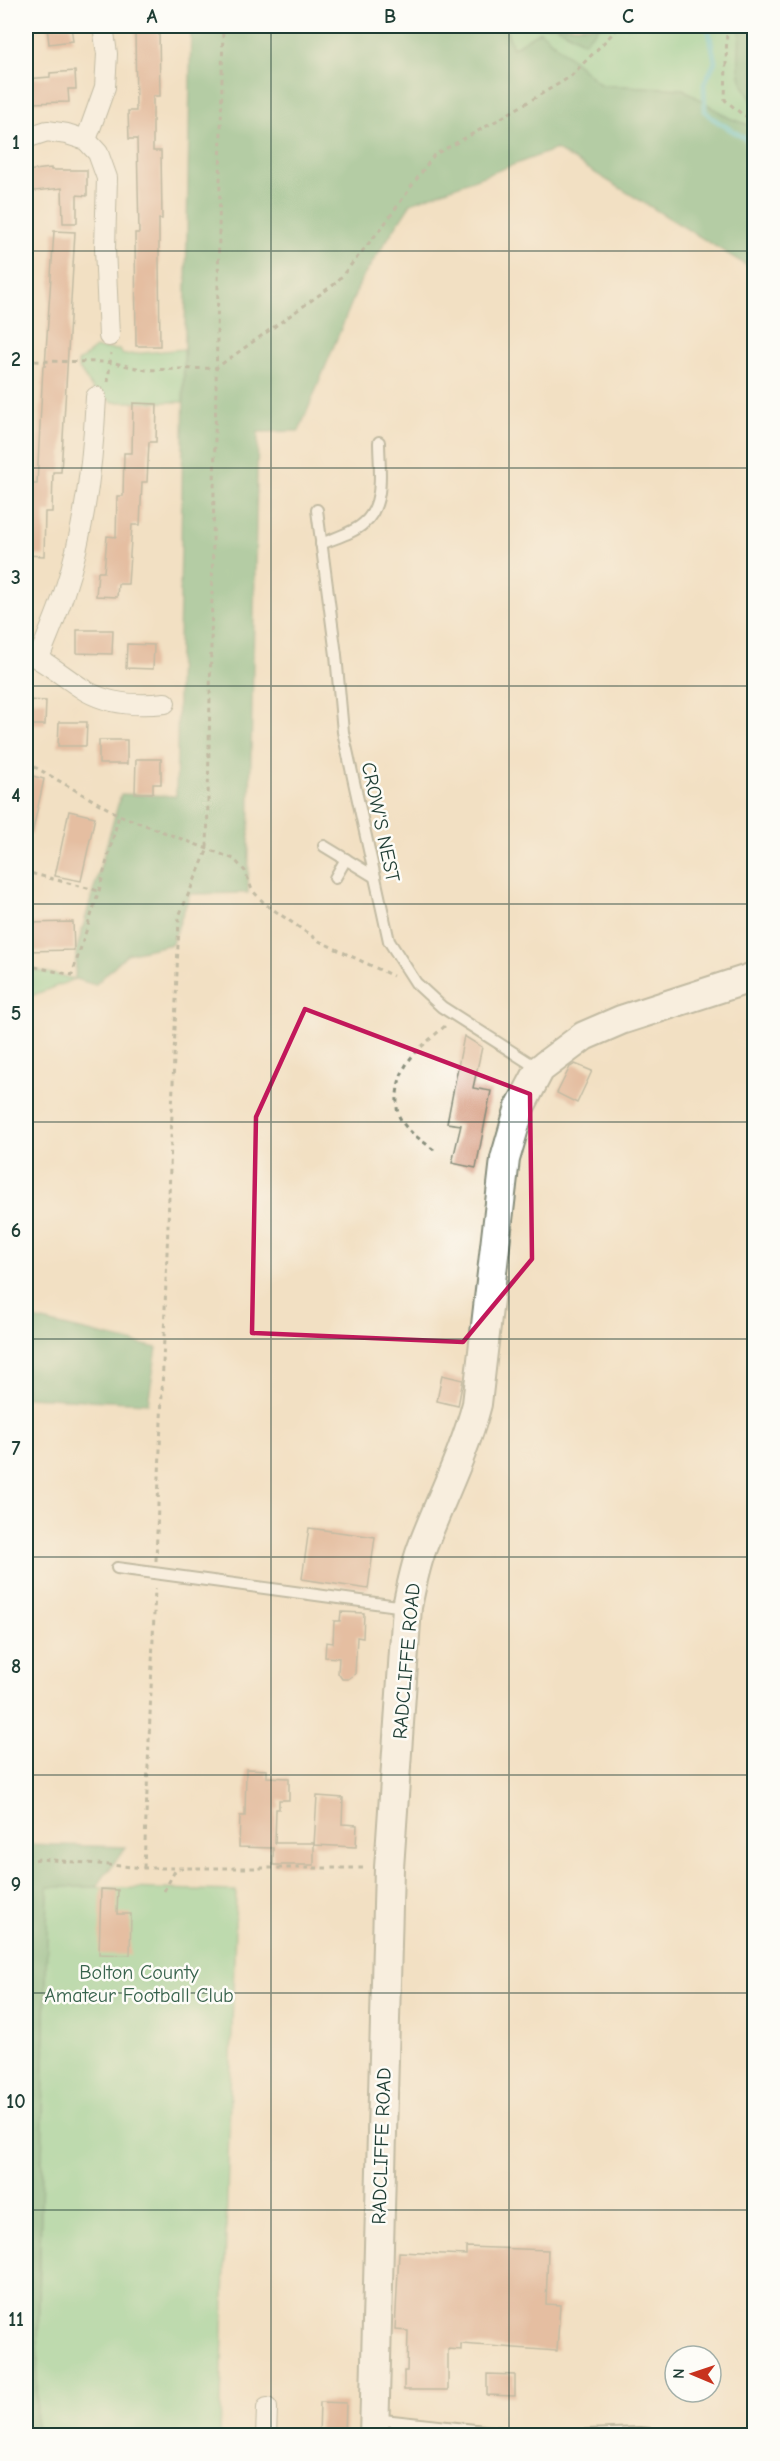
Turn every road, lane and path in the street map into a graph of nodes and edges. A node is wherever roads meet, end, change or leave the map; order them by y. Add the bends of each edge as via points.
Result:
1 (103, 26) edge
2 (223, 26) edge
3 (620, 26) edge
4 (728, 26) edge
5 (754, 119) edge
6 (26, 138) edge
7 (86, 140) junction
8 (102, 325) joint
9 (26, 361) edge
10 (110, 362) junction
11 (216, 368) junction
12 (100, 409) joint
13 (379, 442) dead end
14 (317, 510) dead end
15 (321, 544) junction
16 (32, 655) edge
17 (153, 710) dead end
18 (26, 762) edge
19 (119, 815) junction
20 (324, 846) dead end
21 (207, 851) junction
22 (346, 859) junction
23 (26, 875) edge
24 (375, 877) junction
25 (335, 878) dead end
26 (99, 891) junction
27 (26, 965) edge
28 (754, 977) edge
29 (416, 983) junction
30 (457, 1016) junction
31 (540, 1069) junction
32 (434, 1149) dead end
33 (117, 1568) dead end
34 (155, 1573) junction
35 (407, 1607) junction
36 (26, 1861) edge
37 (144, 1868) junction
38 (176, 1868) junction
39 (389, 1868) junction
40 (164, 1891) dead end
41 (267, 2408) dead end
42 (374, 2427) edge
43 (266, 2436) edge
44 (531, 2436) edge
45 (559, 2436) edge
46 (672, 2436) edge

1 - 7 street via 107,54 105,87
2 - 11 path
3 - 11 path via 570,77 434,154 336,283
4 - 5 path via 725,100
6 - 7 street via 47,131
7 - 8 street via 98,153 107,178
8 - 10 path via 112,349
9 - 10 path
10 - 11 path via 146,370
10 - 12 path via 106,397
11 - 21 path
12 - 16 street via 87,495 64,593
13 - 15 lane via 379,497 373,512 364,524
14 - 15 lane, CROW'S NEST
15 - 24 lane, CROW'S NEST via 343,732
16 - 17 street via 94,694
18 - 19 path
19 - 21 path
19 - 26 path
20 - 22 lane
21 - 29 path via 234,860 265,904 319,941 387,974
21 - 34 path via 179,916
22 - 24 lane
22 - 25 lane
23 - 26 path
24 - 29 lane, CROW'S NEST via 389,940
26 - 27 path via 72,975
28 - 31 main road, RADCLIFFE ROAD via 621,1020 584,1036
29 - 30 lane, CROW'S NEST
30 - 31 lane, CROW'S NEST
30 - 32 path via 406,1062 400,1076 400,1119
31 - 35 main road, RADCLIFFE ROAD via 520,1107 505,1159 477,1404 422,1549
33 - 34 lane
34 - 35 lane
34 - 37 path
35 - 39 main road, RADCLIFFE ROAD
36 - 37 path
37 - 38 path
38 - 39 path
38 - 40 path
39 - 42 main road, RADCLIFFE ROAD
41 - 43 street
42 - 44 lane
45 - 46 lane

